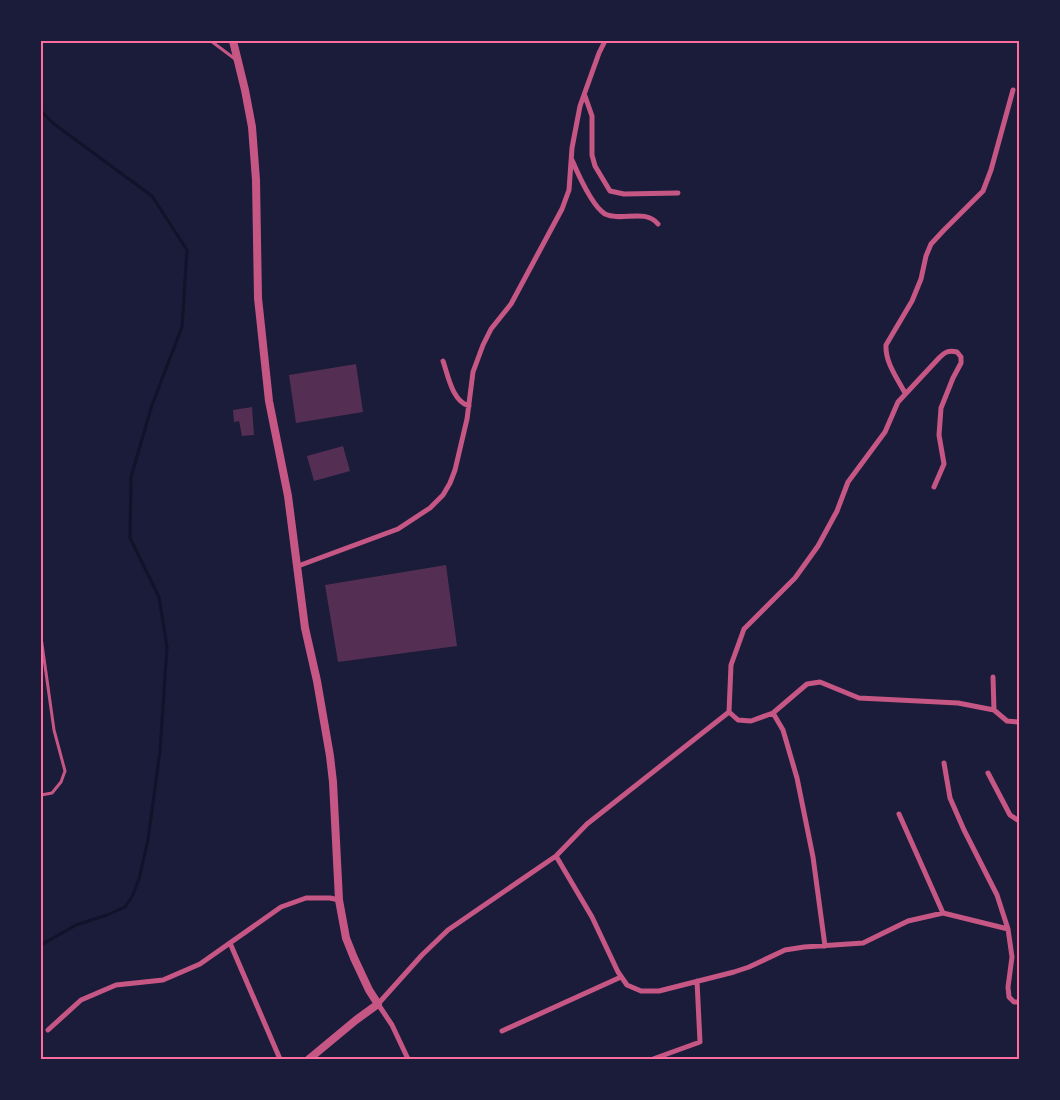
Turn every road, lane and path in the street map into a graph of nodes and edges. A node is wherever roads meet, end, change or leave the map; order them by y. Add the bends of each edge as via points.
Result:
1 (211, 41) edge
2 (233, 41) edge
3 (605, 41) edge
4 (238, 60) junction
5 (1013, 90) dead end
6 (585, 96) junction
7 (571, 157) junction
8 (678, 193) dead end
9 (658, 224) dead end
10 (443, 361) dead end
11 (905, 393) junction
12 (469, 406) junction
13 (934, 487) dead end
14 (298, 566) junction
15 (41, 637) edge
16 (993, 677) dead end
17 (994, 710) junction
18 (729, 712) junction
19 (773, 713) junction
20 (1019, 722) edge
21 (944, 763) dead end
22 (988, 773) dead end
23 (41, 795) edge
24 (899, 814) dead end
25 (1019, 821) edge
26 (556, 856) junction
27 (339, 900) junction
28 (943, 913) junction
29 (1008, 929) junction
30 (230, 943) junction
31 (825, 946) junction
32 (621, 977) junction
33 (697, 981) junction
34 (1019, 1002) edge
35 (378, 1004) junction
36 (48, 1030) dead end
37 (502, 1031) dead end
38 (280, 1059) edge
39 (309, 1059) edge
40 (408, 1059) edge
41 (653, 1059) edge

1 - 4 lane
2 - 4 street
3 - 6 street
4 - 14 street via 249,110 254,157 258,298 269,401
5 - 11 street via 983,191 931,244 912,301 886,345 888,360
6 - 7 street via 580,106
6 - 8 street via 592,116 595,166 610,191 624,194
7 - 9 street via 582,182 603,212 615,217 653,218
7 - 12 street via 569,190 562,208 511,304 488,333 473,372
10 - 12 street via 456,395
11 - 13 street via 946,352 957,352 961,357 941,408 939,435 944,464
11 - 18 street via 885,432 848,482 818,546 791,583 744,629 731,665
12 - 14 street via 453,476 446,491 434,504 398,529
14 - 27 street via 305,628 330,756
15 - 23 lane via 54,730 65,771 52,793
16 - 17 street
17 - 19 street via 958,703 859,698 820,682 808,684
17 - 20 street via 1007,721
18 - 19 street via 738,720 750,721
18 - 26 street via 587,824
19 - 31 street via 783,730 797,778 813,857
21 - 29 street via 950,798 997,895
22 - 25 street via 1010,815
24 - 28 street
26 - 32 street via 588,910
26 - 35 street via 448,930
27 - 30 street via 306,898 281,907
27 - 35 street via 351,951
28 - 29 street
28 - 31 street via 908,921 862,943
29 - 34 street via 1012,957 1009,997
30 - 36 street via 200,964 164,980 116,985 81,1000
30 - 38 street
31 - 33 street via 785,950 749,967
32 - 33 street via 627,985 641,991
32 - 37 street
33 - 41 street via 700,1042
35 - 39 street
35 - 40 street

